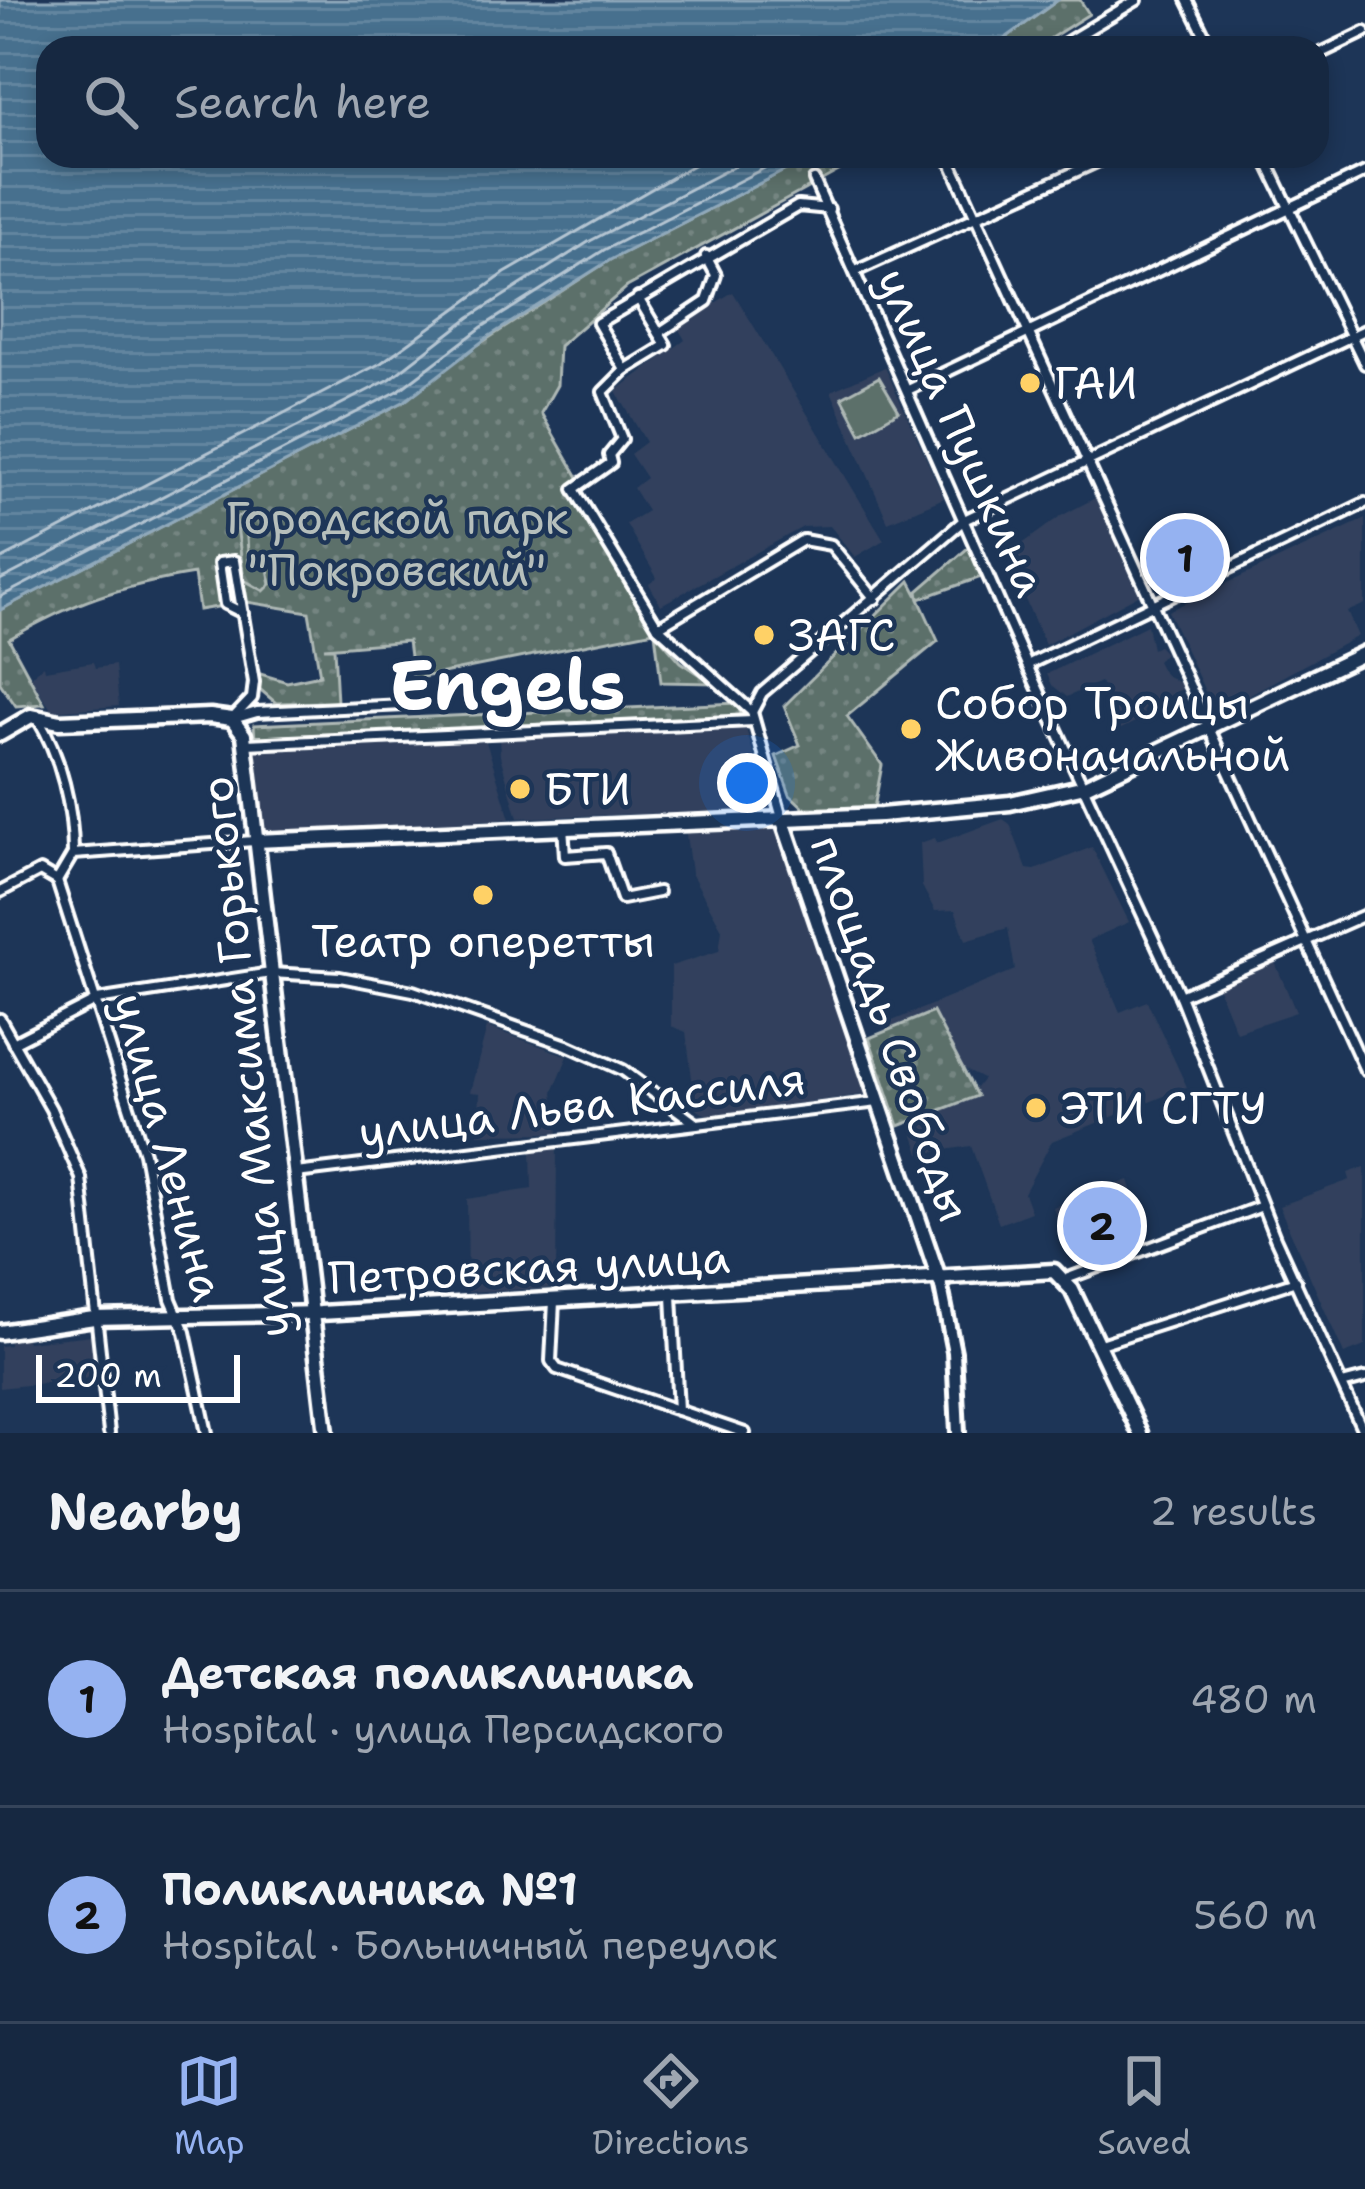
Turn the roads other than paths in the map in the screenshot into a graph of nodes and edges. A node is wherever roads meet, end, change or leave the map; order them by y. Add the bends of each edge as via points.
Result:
1 (1137, 0) edge
2 (1187, 0) edge
3 (1365, 32) edge
4 (1077, 36) edge
5 (1205, 36) edge
6 (1329, 49) edge
7 (953, 168) edge
8 (1085, 168) edge
9 (1270, 168) edge
10 (1365, 172) edge
11 (814, 180) dead end
12 (829, 209) junction
13 (1292, 210) junction
14 (974, 222) junction
15 (706, 256) junction
16 (856, 272) junction
17 (638, 298) junction
18 (1365, 331) edge
19 (659, 332) junction
20 (1029, 334) junction
21 (1351, 337) junction
22 (1365, 364) edge
23 (625, 370) junction
24 (908, 390) junction
25 (1089, 463) junction
26 (1365, 503) edge
27 (964, 520) junction
28 (874, 599) junction
29 (1157, 606) junction
30 (243, 613) junction
31 (658, 627) junction
32 (1365, 653) edge
33 (1027, 665) junction
34 (404, 705) dead end
35 (752, 716) junction
36 (37, 717) junction
37 (232, 719) junction
38 (1210, 727) junction
39 (0, 734) edge
40 (246, 744) junction
41 (1085, 785) junction
42 (782, 818) junction
43 (563, 825) junction
44 (255, 841) junction
45 (73, 854) junction
46 (57, 881) junction
47 (0, 892) edge
48 (658, 892) dead end
49 (1365, 915) edge
50 (1307, 939) junction
51 (272, 973) junction
52 (1180, 996) junction
53 (97, 1000) junction
54 (0, 1019) edge
55 (14, 1043) junction
56 (1365, 1070) edge
57 (878, 1102) junction
58 (695, 1124) junction
59 (294, 1173) junction
60 (1262, 1206) junction
61 (1063, 1277) junction
62 (1296, 1281) junction
63 (940, 1282) junction
64 (672, 1296) junction
65 (554, 1301) junction
66 (309, 1314) junction
67 (94, 1318) junction
68 (176, 1320) junction
69 (0, 1331) edge
70 (1097, 1345) junction
71 (1365, 1378) edge
72 (1342, 1384) junction
73 (678, 1410) junction
74 (109, 1433) edge
75 (207, 1433) edge
76 (326, 1433) edge
77 (745, 1433) edge
78 (958, 1433) edge
79 (1140, 1433) edge
80 (1364, 1433) edge

1 - 4 street
2 - 5 street
3 - 6 street
7 - 14 street
8 - 14 street
9 - 13 street
10 - 13 street
11 - 12 street, улица Пушкина
12 - 15 street via 798,206
12 - 16 street, улица Пушкина
13 - 20 street
13 - 21 street
14 - 16 street
14 - 20 street
15 - 17 street
15 - 19 street via 716,275 707,301
16 - 24 street, улица Пушкина
17 - 19 street
17 - 23 street via 598,323
18 - 21 street
19 - 23 street via 667,345
20 - 24 street
20 - 25 street
21 - 22 street
21 - 25 street
23 - 31 street via 603,388 622,439 611,463 574,489
24 - 27 street, улица Пушкина
25 - 27 street
25 - 29 street
26 - 29 street
27 - 28 street
27 - 33 street, улица Пушкина
28 - 31 street via 831,545 803,540
28 - 35 street via 762,693
29 - 33 street
29 - 38 street
30 - 30 street, улица Максима Горького via 225,604 219,563 234,561
30 - 37 street, улица Максима Горького via 254,682 252,698
31 - 35 street
32 - 38 main road
33 - 41 street, улица Пушкина
34 - 37 street
35 - 40 street
35 - 42 street, площадь Свободы
36 - 37 main road
36 - 39 main road
36 - 45 street via 73,821
37 - 40 main road, улица Максима Горького
38 - 41 main road
38 - 50 street
40 - 44 main road, улица Максима Горького
41 - 42 main road via 949,810
41 - 52 street
42 - 43 main road
42 - 57 main road, площадь Свободы
43 - 44 main road
43 - 48 street via 565,856 606,853 622,899
44 - 45 street
44 - 51 main road, улица Максима Горького
45 - 46 street
46 - 47 street via 40,871
46 - 53 street, улица Ленина
49 - 50 street
50 - 52 street
50 - 56 street
51 - 53 street
51 - 58 street via 412,991 567,1045 623,1070
51 - 59 main road, улица Максима Горького
52 - 60 street
53 - 55 street
53 - 68 street, улица Ленина via 144,1153
54 - 55 street
55 - 67 street via 81,1178
57 - 58 street, улица Льва Кассиля
57 - 63 main road, площадь Свободы
58 - 59 street, улица Льва Кассиля
59 - 66 main road, улица Максима Горького
60 - 61 street
60 - 62 street
61 - 63 main road, Петровская улица via 1034,1271
61 - 70 main road
62 - 70 street
62 - 72 street
63 - 64 main road, Петровская улица
63 - 78 street
64 - 65 main road, Петровская улица
64 - 73 street
65 - 66 main road, Петровская улица
65 - 73 street via 556,1369
66 - 68 main road, Петровская улица
66 - 76 main road, улица Максима Горького
67 - 68 main road, Петровская улица
67 - 69 main road, Петровская улица
67 - 74 street
68 - 75 street, улица Ленина
70 - 79 main road
71 - 72 street
72 - 80 street
73 - 77 street

